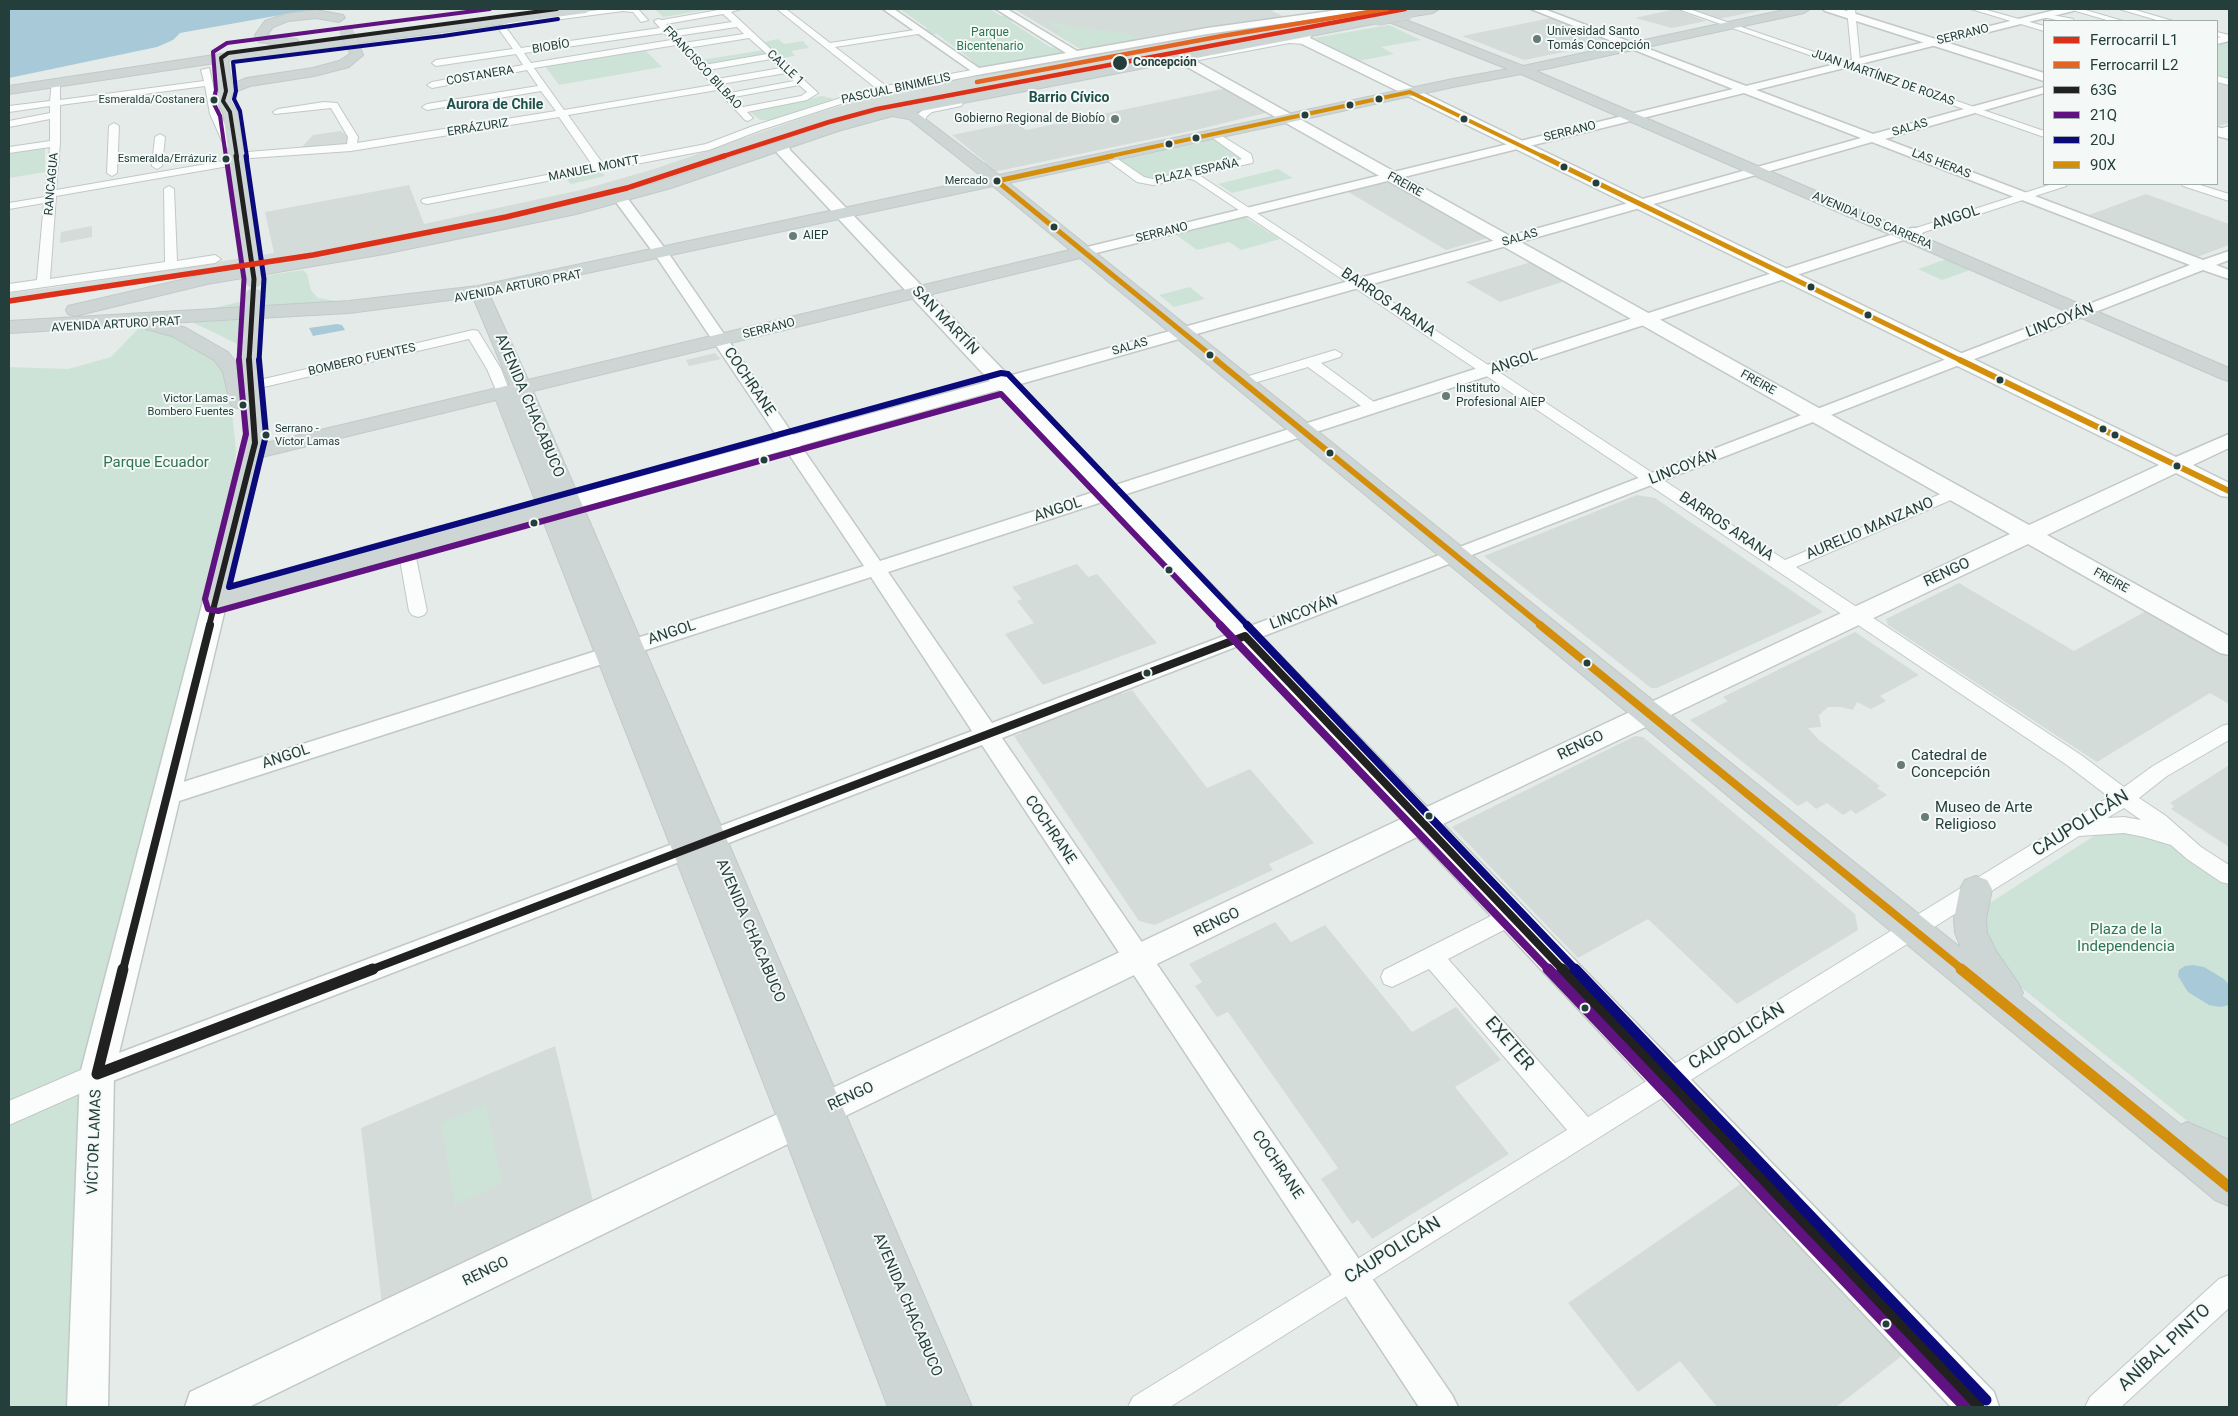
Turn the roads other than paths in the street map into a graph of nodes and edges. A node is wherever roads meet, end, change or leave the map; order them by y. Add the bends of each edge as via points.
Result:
1 (273, 9) edge
2 (557, 9) edge
3 (586, 9) edge
4 (627, 9) edge
5 (646, 9) edge
6 (739, 9) edge
7 (781, 9) edge
8 (888, 9) edge
9 (1001, 9) edge
10 (1363, 9) edge
11 (1433, 9) edge
12 (1536, 9) edge
13 (1682, 9) edge
14 (1784, 9) edge
15 (1804, 9) edge
16 (1829, 9) edge
17 (1975, 9) edge
18 (2072, 9) edge
19 (2123, 9) edge
20 (723, 10) edge
21 (1851, 12) edge
22 (2051, 12) edge
23 (338, 13) edge
24 (1380, 14) edge
25 (644, 20) junction
26 (2068, 20) edge
27 (2115, 20) edge
28 (2165, 20) edge
29 (634, 21) dead end
30 (2019, 21) junction
31 (738, 24) junction
32 (1725, 24) junction
33 (661, 25) junction
34 (2043, 29) edge
35 (918, 31) junction
36 (750, 35) junction
37 (1306, 37) junction
38 (1935, 42) junction
39 (308, 43) junction
40 (679, 44) junction
41 (1628, 45) junction
42 (828, 46) junction
43 (764, 48) junction
44 (517, 52) junction
45 (1075, 54) junction
46 (722, 55) dead end
47 (227, 56) junction
48 (773, 56) junction
49 (704, 58) dead end
50 (693, 59) junction
51 (1182, 59) junction
52 (1856, 61) junction
53 (436, 63) dead end
54 (157, 64) junction
55 (1844, 64) junction
56 (527, 66) junction
57 (702, 68) junction
58 (1523, 68) junction
59 (206, 70) dead end
60 (788, 70) junction
61 (977, 72) junction
62 (281, 77) junction
63 (2043, 77) edge
64 (802, 82) junction
65 (55, 83) junction
66 (208, 83) junction
67 (717, 84) junction
68 (432, 85) dead end
69 (9, 86) edge
70 (231, 88) junction
71 (543, 88) junction
72 (883, 89) junction
73 (1744, 89) junction
74 (9, 90) edge
75 (2043, 90) edge
76 (1410, 92) junction
77 (727, 96) junction
78 (55, 102) junction
79 (427, 107) dead end
80 (9, 109) edge
81 (741, 110) junction
82 (1973, 110) junction
83 (278, 112) dead end
84 (892, 112) junction
85 (562, 114) junction
86 (55, 115) junction
87 (1637, 116) junction
88 (1287, 118) junction
89 (921, 120) junction
90 (9, 124) edge
91 (114, 126) dead end
92 (758, 128) junction
93 (1214, 134) junction
94 (2043, 134) edge
95 (160, 137) dead end
96 (1873, 138) junction
97 (55, 143) junction
98 (783, 145) junction
99 (1518, 145) junction
100 (351, 148) junction
101 (9, 150) edge
102 (235, 156) junction
103 (206, 157) dead end
104 (1108, 157) junction
105 (157, 166) junction
106 (600, 168) junction
107 (1762, 169) junction
108 (112, 174) junction
109 (1188, 176) junction
110 (1389, 176) junction
111 (997, 181) junction
112 (2059, 185) edge
113 (2190, 185) edge
114 (169, 189) dead end
115 (51, 192) junction
116 (2024, 196) junction
117 (620, 198) junction
118 (2229, 198) edge
119 (428, 201) dead end
120 (1640, 204) junction
121 (9, 206) edge
122 (1249, 211) junction
123 (844, 215) junction
124 (1911, 233) junction
125 (1507, 242) junction
126 (1084, 252) junction
127 (662, 254) junction
128 (2229, 255) edge
129 (215, 259) dead end
130 (171, 265) junction
131 (2203, 265) junction
132 (1787, 275) junction
133 (2229, 275) edge
134 (43, 284) junction
135 (1358, 284) junction
136 (9, 288) edge
137 (479, 293) junction
138 (918, 293) junction
139 (2089, 310) junction
140 (1646, 320) junction
141 (140, 321) junction
142 (9, 322) edge
143 (9, 327) edge
144 (9, 331) edge
145 (1183, 333) junction
146 (473, 334) joint
147 (721, 341) junction
148 (1335, 354) dead end
149 (1961, 360) junction
150 (1311, 362) junction
151 (2229, 364) edge
152 (1490, 370) junction
153 (2229, 375) edge
154 (1244, 382) junction
155 (1004, 383) junction
156 (251, 386) junction
157 (512, 390) junction
158 (1373, 408) junction
159 (1816, 416) junction
160 (1304, 431) junction
161 (2229, 440) edge
162 (790, 443) junction
163 (253, 453) junction
164 (2176, 465) junction
165 (1653, 479) junction
166 (2229, 490) edge
167 (1955, 493) junction
168 (1109, 494) junction
169 (560, 506) junction
170 (2030, 535) junction
171 (406, 548) junction
172 (1456, 555) junction
173 (1784, 566) junction
174 (875, 568) junction
175 (216, 601) junction
176 (418, 611) dead end
177 (1858, 615) junction
178 (1245, 636) junction
179 (2229, 647) edge
180 (620, 650) junction
181 (1649, 714) junction
182 (2229, 731) edge
183 (986, 735) junction
184 (167, 796) junction
185 (2123, 797) junction
186 (1423, 823) junction
187 (2074, 829) junction
188 (699, 845) junction
189 (2194, 852) junction
190 (2229, 876) edge
191 (1976, 889) junction
192 (1511, 916) junction
193 (1914, 929) junction
194 (1432, 956) junction
195 (1139, 960) junction
196 (1392, 977) dead end
197 (2033, 1027) junction
198 (98, 1074) junction
199 (1667, 1081) junction
200 (9, 1113) edge
201 (811, 1116) junction
202 (2154, 1125) junction
203 (1585, 1132) junction
204 (2229, 1159) edge
205 (2229, 1187) edge
206 (1352, 1277) junction
207 (2229, 1289) edge
208 (87, 1407) edge
209 (205, 1407) edge
210 (909, 1407) edge
211 (950, 1407) edge
212 (1143, 1407) edge
213 (1440, 1407) edge
214 (1979, 1407) edge
215 (2100, 1407) edge

1 - 54 main road via 254,21 240,36 210,50
2 - 39 main road
3 - 39 main road via 412,34
4 - 25 street, FRANCISCO BILBAO via 634,10
4 - 44 street via 508,25 502,28 514,40
5 - 33 street, FRANCISCO BILBAO
6 - 20 street
7 - 42 street
8 - 35 street
9 - 45 street
10 - 45 street, PASCUAL BINIMELIS
10 - 58 main road
11 - 24 main road, bridge
12 - 41 street, LAS HERAS
13 - 32 street
14 - 32 main road, AVENIDA ARTURO PRAT
15 - 32 main road, AVENIDA ARTURO PRAT
16 - 21 main road
17 - 30 street
18 - 22 street, SERRANO
18 - 27 street
19 - 28 street
20 - 31 street, CALLE 1
20 - 33 street
21 - 38 main road
21 - 52 street
22 - 26 street
22 - 30 street, SERRANO
23 - 39 main road via 274,21 262,32 262,37 270,41
23 - 62 main road, bridge via 357,55 344,64 320,71
24 - 37 main road
24 - 58 main road
25 - 29 street
25 - 33 street
30 - 34 street
30 - 38 street, SERRANO
31 - 33 street
31 - 36 street, CALLE 1
32 - 41 main road, AVENIDA ARTURO PRAT
32 - 55 street, JUAN MARTÍNEZ DE ROZAS
33 - 40 street, FRANCISCO BILBAO
33 - 44 street, BIOBÍO
35 - 42 street
35 - 61 street
36 - 40 street, COSTANERA
36 - 43 street, CALLE 1
37 - 51 main road
37 - 76 main road
38 - 52 street, SERRANO
38 - 63 main road
39 - 47 main road
39 - 62 main road via 263,55 250,62 255,75
40 - 50 street, FRANCISCO BILBAO
40 - 56 street, COSTANERA
41 - 58 main road, AVENIDA ARTURO PRAT
41 - 73 street, LAS HERAS
42 - 72 street
43 - 46 street
43 - 48 street, CALLE 1
44 - 53 street, BIOBÍO
44 - 56 street
45 - 61 street, PASCUAL BINIMELIS
47 - 54 main road
47 - 65 main road
47 - 70 main road, VÍCTOR LAMAS
48 - 57 street
48 - 60 street, CALLE 1
49 - 50 street
50 - 57 street, FRANCISCO BILBAO
51 - 84 main road
51 - 88 main road, FREIRE
51 - 89 street via 935,108 925,112
52 - 55 street, SERRANO
54 - 69 main road
55 - 73 street, SERRANO
55 - 82 street, JUAN MARTÍNEZ DE ROZAS
56 - 68 street, COSTANERA
56 - 71 street
57 - 67 street, FRANCISCO BILBAO
58 - 76 main road, AVENIDA ARTURO PRAT
58 - 87 main road, AVENIDA LOS CARRERA
59 - 66 street
60 - 64 street, CALLE 1
60 - 67 street, ERRÁZURIZ
61 - 72 street, PASCUAL BINIMELIS
62 - 70 main road
64 - 77 street
64 - 81 street, CALLE 1 via 813,93 812,96
65 - 74 main road
65 - 78 street, RANCAGUA
66 - 78 street
66 - 102 street via 215,114
67 - 77 street, FRANCISCO BILBAO
67 - 85 street, ERRÁZURIZ
70 - 102 main road, VÍCTOR LAMAS via 223,101 230,112
71 - 79 street
71 - 85 street
72 - 92 street, PASCUAL BINIMELIS
73 - 87 street, SERRANO
73 - 96 street, LAS HERAS
75 - 82 street, SALAS
76 - 88 main road, AVENIDA ARTURO PRAT
76 - 99 main road
77 - 81 street, FRANCISCO BILBAO
78 - 80 street
78 - 86 street, RANCAGUA
81 - 92 street, FRANCISCO BILBAO
82 - 94 street, JUAN MARTÍNEZ DE ROZAS
82 - 96 street, SALAS
83 - 100 street via 334,105 353,136
84 - 89 main road via 910,113
84 - 98 main road
85 - 100 street, ERRÁZURIZ
85 - 106 street
86 - 90 street
86 - 97 street, RANCAGUA
87 - 99 street, SERRANO
87 - 107 main road, AVENIDA LOS CARRERA
88 - 93 main road, AVENIDA ARTURO PRAT
88 - 110 main road, FREIRE
89 - 111 main road
91 - 108 street
92 - 106 street, MANUEL MONTT via 709,147
93 - 104 main road, AVENIDA ARTURO PRAT
93 - 109 street, PLAZA ESPAÑA via 1248,156 1248,161
95 - 105 street
96 - 107 street, SALAS
96 - 116 street, LAS HERAS
97 - 101 street
97 - 115 street, RANCAGUA
98 - 117 main road
98 - 123 main road, SAN MARTÍN via 782,151
99 - 110 street, SERRANO
99 - 120 main road
100 - 102 street, ERRÁZURIZ
102 - 115 street, ERRÁZURIZ
102 - 156 main road, VÍCTOR LAMAS, bridge via 254,288
103 - 105 street, ERRÁZURIZ
104 - 109 street, PLAZA ESPAÑA via 1146,182
104 - 111 main road, AVENIDA ARTURO PRAT
105 - 108 street, ERRÁZURIZ
106 - 119 street, MANUEL MONTT
107 - 120 street, SALAS
107 - 124 main road, AVENIDA LOS CARRERA
108 - 115 street, ERRÁZURIZ
109 - 122 street, BARROS ARANA via 1198,178
110 - 122 street, SERRANO
110 - 125 main road, FREIRE
111 - 123 main road, AVENIDA ARTURO PRAT via 956,193
111 - 126 main road
112 - 116 street, ANGOL
113 - 118 street
114 - 130 street
115 - 121 street, ERRÁZURIZ
115 - 134 street, RANCAGUA
116 - 124 street, ANGOL
116 - 131 street, LAS HERAS
117 - 127 street, COCHRANE
117 - 142 main road via 346,256 207,279
120 - 125 street, SALAS
120 - 132 main road
122 - 126 street, SERRANO
122 - 135 street, BARROS ARANA
123 - 127 main road, AVENIDA ARTURO PRAT
123 - 138 main road, SAN MARTÍN
124 - 132 street, ANGOL
124 - 139 main road, AVENIDA LOS CARRERA
125 - 135 street, SALAS
125 - 140 main road, FREIRE
126 - 138 main road, SERRANO
126 - 145 main road
127 - 137 main road, AVENIDA ARTURO PRAT
127 - 147 street, COCHRANE
128 - 131 street, LINCOYÁN
129 - 130 street
130 - 134 street
131 - 133 street, LAS HERAS
131 - 139 street, LINCOYÁN
132 - 140 street, ANGOL
132 - 149 main road
134 - 136 street
135 - 145 street, SALAS
135 - 152 street, BARROS ARANA
137 - 141 main road, AVENIDA ARTURO PRAT via 419,306 371,311
137 - 157 main road, AVENIDA CHACABUCO
138 - 147 main road, SERRANO
138 - 155 main road, SAN MARTÍN
139 - 149 street, LINCOYÁN
139 - 151 main road, AVENIDA LOS CARRERA
139 - 153 main road, AVENIDA LOS CARRERA
140 - 152 street, ANGOL
140 - 159 main road, FREIRE
141 - 143 main road
141 - 144 main road, AVENIDA ARTURO PRAT
141 - 163 main road via 179,332 206,346 228,363 236,381 244,434
145 - 154 main road
145 - 155 street, SALAS
146 - 156 street, BOMBERO FUENTES
146 - 157 street, AVENIDA CHACABUCO via 494,369
147 - 157 main road, SERRANO
147 - 162 street, COCHRANE
148 - 150 street
149 - 159 street, LINCOYÁN
149 - 164 main road
150 - 154 street
150 - 158 street
152 - 158 street, ANGOL
152 - 165 street, BARROS ARANA
154 - 160 main road
155 - 162 main road, SALAS
155 - 168 main road, SAN MARTÍN
156 - 163 main road, VÍCTOR LAMAS via 256,435
157 - 163 main road, SERRANO
157 - 169 main road, AVENIDA CHACABUCO
158 - 160 street, ANGOL
159 - 165 street, LINCOYÁN
159 - 167 main road, FREIRE
160 - 168 street, ANGOL
160 - 172 main road
161 - 164 main road, RENGO
162 - 169 main road, SALAS
162 - 174 street, COCHRANE
163 - 175 main road, VÍCTOR LAMAS
164 - 166 main road
164 - 170 main road, RENGO
165 - 172 street, LINCOYÁN
165 - 173 street, BARROS ARANA
167 - 170 main road, FREIRE
167 - 173 street, AURELIO MANZANO
168 - 174 street, ANGOL
168 - 178 main road, SAN MARTÍN
169 - 171 main road, SALAS
169 - 180 main road, AVENIDA CHACABUCO
170 - 177 main road, RENGO
170 - 179 main road, FREIRE
171 - 175 main road, SALAS
171 - 176 street
172 - 178 street, LINCOYÁN
172 - 181 main road
173 - 177 street, BARROS ARANA
174 - 180 street, ANGOL
174 - 183 street, COCHRANE
175 - 184 main road, VÍCTOR LAMAS
177 - 181 main road, RENGO
177 - 185 street, BARROS ARANA via 2074,760
178 - 183 street, LINCOYÁN
178 - 186 main road, SAN MARTÍN
180 - 184 street, ANGOL
180 - 188 main road, AVENIDA CHACABUCO
181 - 186 main road, RENGO
181 - 193 main road
182 - 185 street, CAUPOLICÁN via 2160,771
183 - 188 street, LINCOYÁN
183 - 195 street, COCHRANE
184 - 198 main road, VÍCTOR LAMAS
185 - 187 street, CAUPOLICÁN
185 - 189 street, BARROS ARANA
186 - 192 main road, SAN MARTÍN
186 - 195 main road, RENGO
187 - 189 street via 2114,824 2136,826 2165,836
187 - 191 street, CAUPOLICÁN
188 - 198 street, LINCOYÁN
188 - 201 main road, AVENIDA CHACABUCO
189 - 190 street, BARROS ARANA
191 - 193 street, CAUPOLICÁN
191 - 197 main road via 1970,919 1973,939 1994,977
192 - 194 street
192 - 199 main road, SAN MARTÍN
193 - 197 main road
193 - 199 street, CAUPOLICÁN
194 - 196 street
194 - 203 street, EXETER
195 - 201 main road, RENGO
195 - 206 street, COCHRANE
197 - 202 main road
198 - 200 street
198 - 208 main road, VÍCTOR LAMAS
199 - 203 street, CAUPOLICÁN
199 - 214 main road, SAN MARTÍN
201 - 209 main road, RENGO
201 - 210 main road, AVENIDA CHACABUCO
201 - 211 main road, AVENIDA CHACABUCO
202 - 204 main road
202 - 205 main road
203 - 206 street, CAUPOLICÁN
206 - 212 street, CAUPOLICÁN
206 - 213 street, COCHRANE
207 - 215 street, ANÍBAL PINTO

